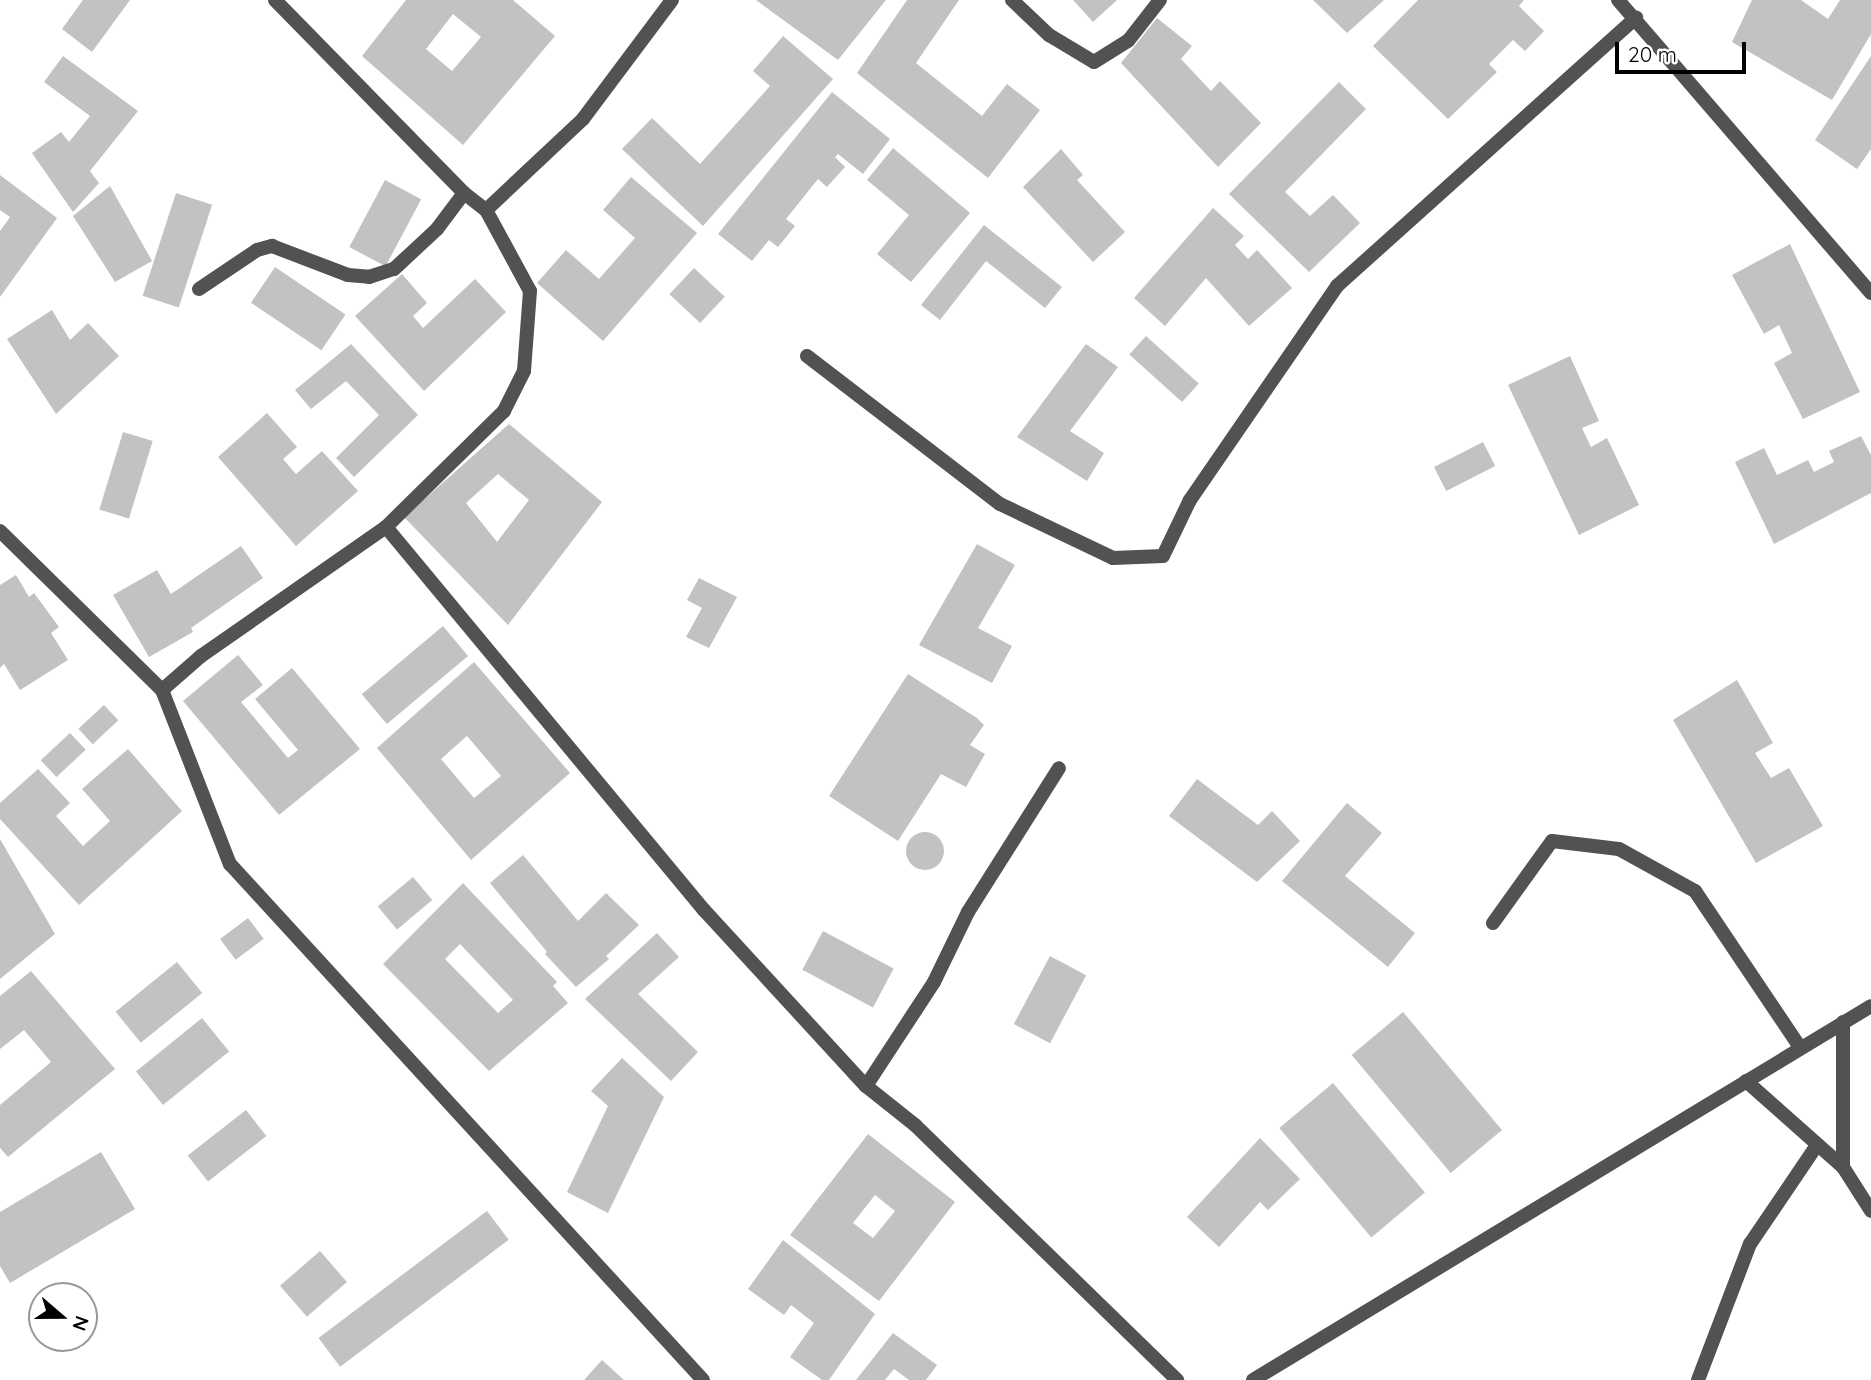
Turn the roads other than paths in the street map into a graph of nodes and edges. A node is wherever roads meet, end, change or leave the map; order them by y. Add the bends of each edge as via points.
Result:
1 (275, 0) edge
2 (672, 0) edge
3 (1012, 0) edge
4 (1160, 0) edge
5 (1619, 0) edge
6 (1636, 18) junction
7 (464, 193) junction
8 (486, 210) junction
9 (200, 289) dead end
10 (1871, 293) edge
11 (807, 356) dead end
12 (386, 527) junction
13 (0, 531) edge
14 (162, 690) junction
15 (1059, 768) dead end
16 (1493, 923) dead end
17 (1871, 1006) edge
18 (1843, 1022) junction
19 (1801, 1047) junction
20 (1746, 1081) junction
21 (866, 1086) junction
22 (1817, 1144) junction
23 (1843, 1167) junction
24 (1871, 1212) edge
25 (703, 1380) edge
26 (1177, 1380) edge
27 (1253, 1380) edge
28 (1698, 1380) edge

1 - 7 street
2 - 8 street via 583,119
3 - 4 street via 1049,35 1094,62 1128,41
5 - 6 street
6 - 10 street
6 - 11 street via 1337,286 1190,500 1163,556 1114,558 1000,504
7 - 8 street
7 - 9 street via 437,229 394,269 369,277 348,275 272,246 257,250
8 - 12 street via 530,291 524,371 504,411 479,440
12 - 14 street via 201,656
12 - 21 street via 704,910
13 - 14 street
14 - 25 street via 230,863
15 - 21 street via 968,912 934,982
16 - 19 street via 1552,841 1619,849 1695,891
17 - 18 street
18 - 19 street
18 - 23 street
19 - 20 street
20 - 22 street
20 - 27 street
21 - 26 street via 915,1125
22 - 23 street
22 - 28 street via 1750,1244
23 - 24 street

